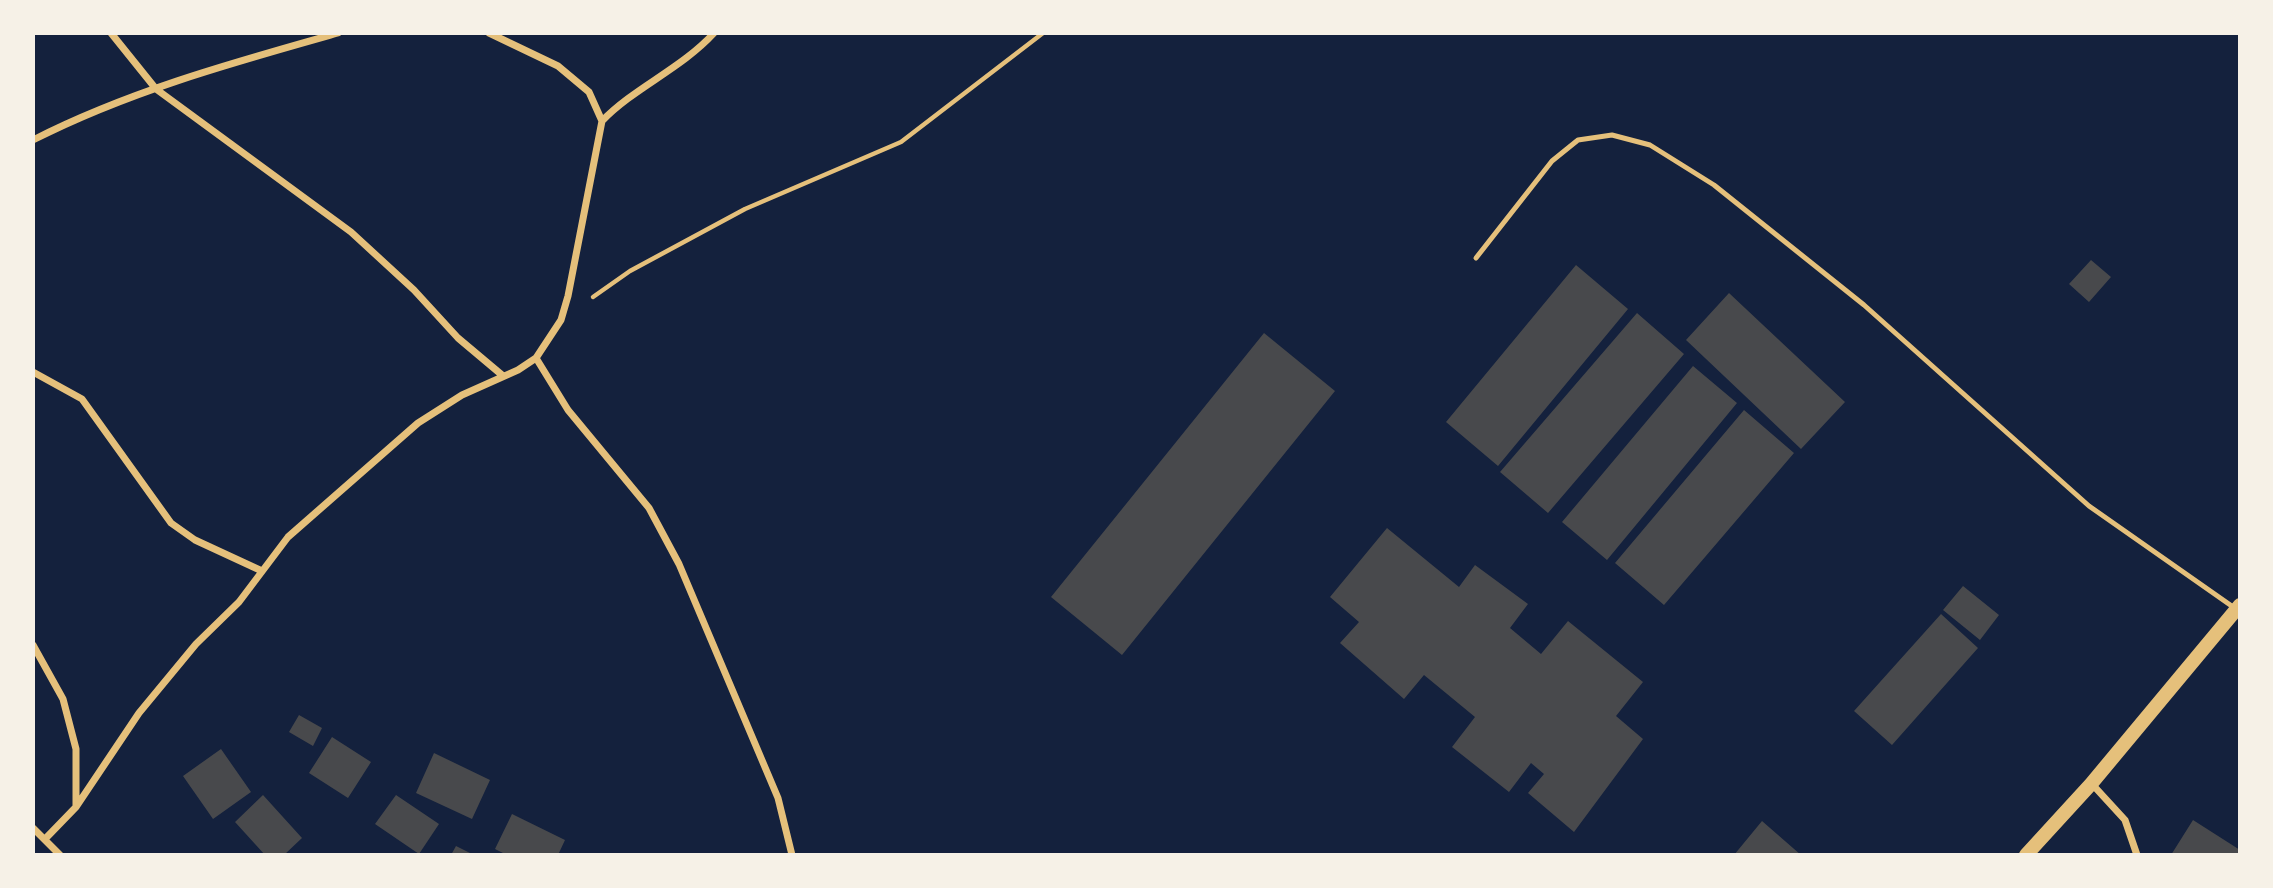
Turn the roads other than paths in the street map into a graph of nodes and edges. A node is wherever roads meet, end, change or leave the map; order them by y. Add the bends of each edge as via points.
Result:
1 (111, 33) edge
2 (338, 33) edge
3 (489, 33) edge
4 (714, 33) edge
5 (156, 89) junction
6 (603, 121) junction
7 (33, 140) edge
8 (1476, 258) dead end
9 (536, 358) junction
10 (33, 372) edge
11 (502, 375) junction
12 (262, 571) junction
13 (2238, 607) edge
14 (33, 645) edge
15 (2091, 784) junction
16 (76, 807) junction
17 (33, 828) edge
18 (46, 838) junction
19 (60, 855) edge
20 (792, 855) edge
21 (2026, 855) edge
22 (2137, 855) edge

1 - 5 street
2 - 5 street
3 - 6 street via 558,66 589,92
4 - 6 street via 678,66 620,103
5 - 7 street
5 - 11 street via 351,232
6 - 9 street via 561,320
8 - 13 lane via 1552,161 1578,140 1612,135 1650,145 1714,185 1864,305 2089,506
9 - 11 street
9 - 20 street via 568,410 649,508 679,564 778,798
10 - 12 street via 82,399 172,523 195,540
11 - 12 street via 418,423 288,537
12 - 16 street via 139,713
13 - 15 main road
14 - 16 street via 63,699 76,748
15 - 21 main road
15 - 22 street via 2124,820
16 - 18 street
17 - 18 street
18 - 19 street

